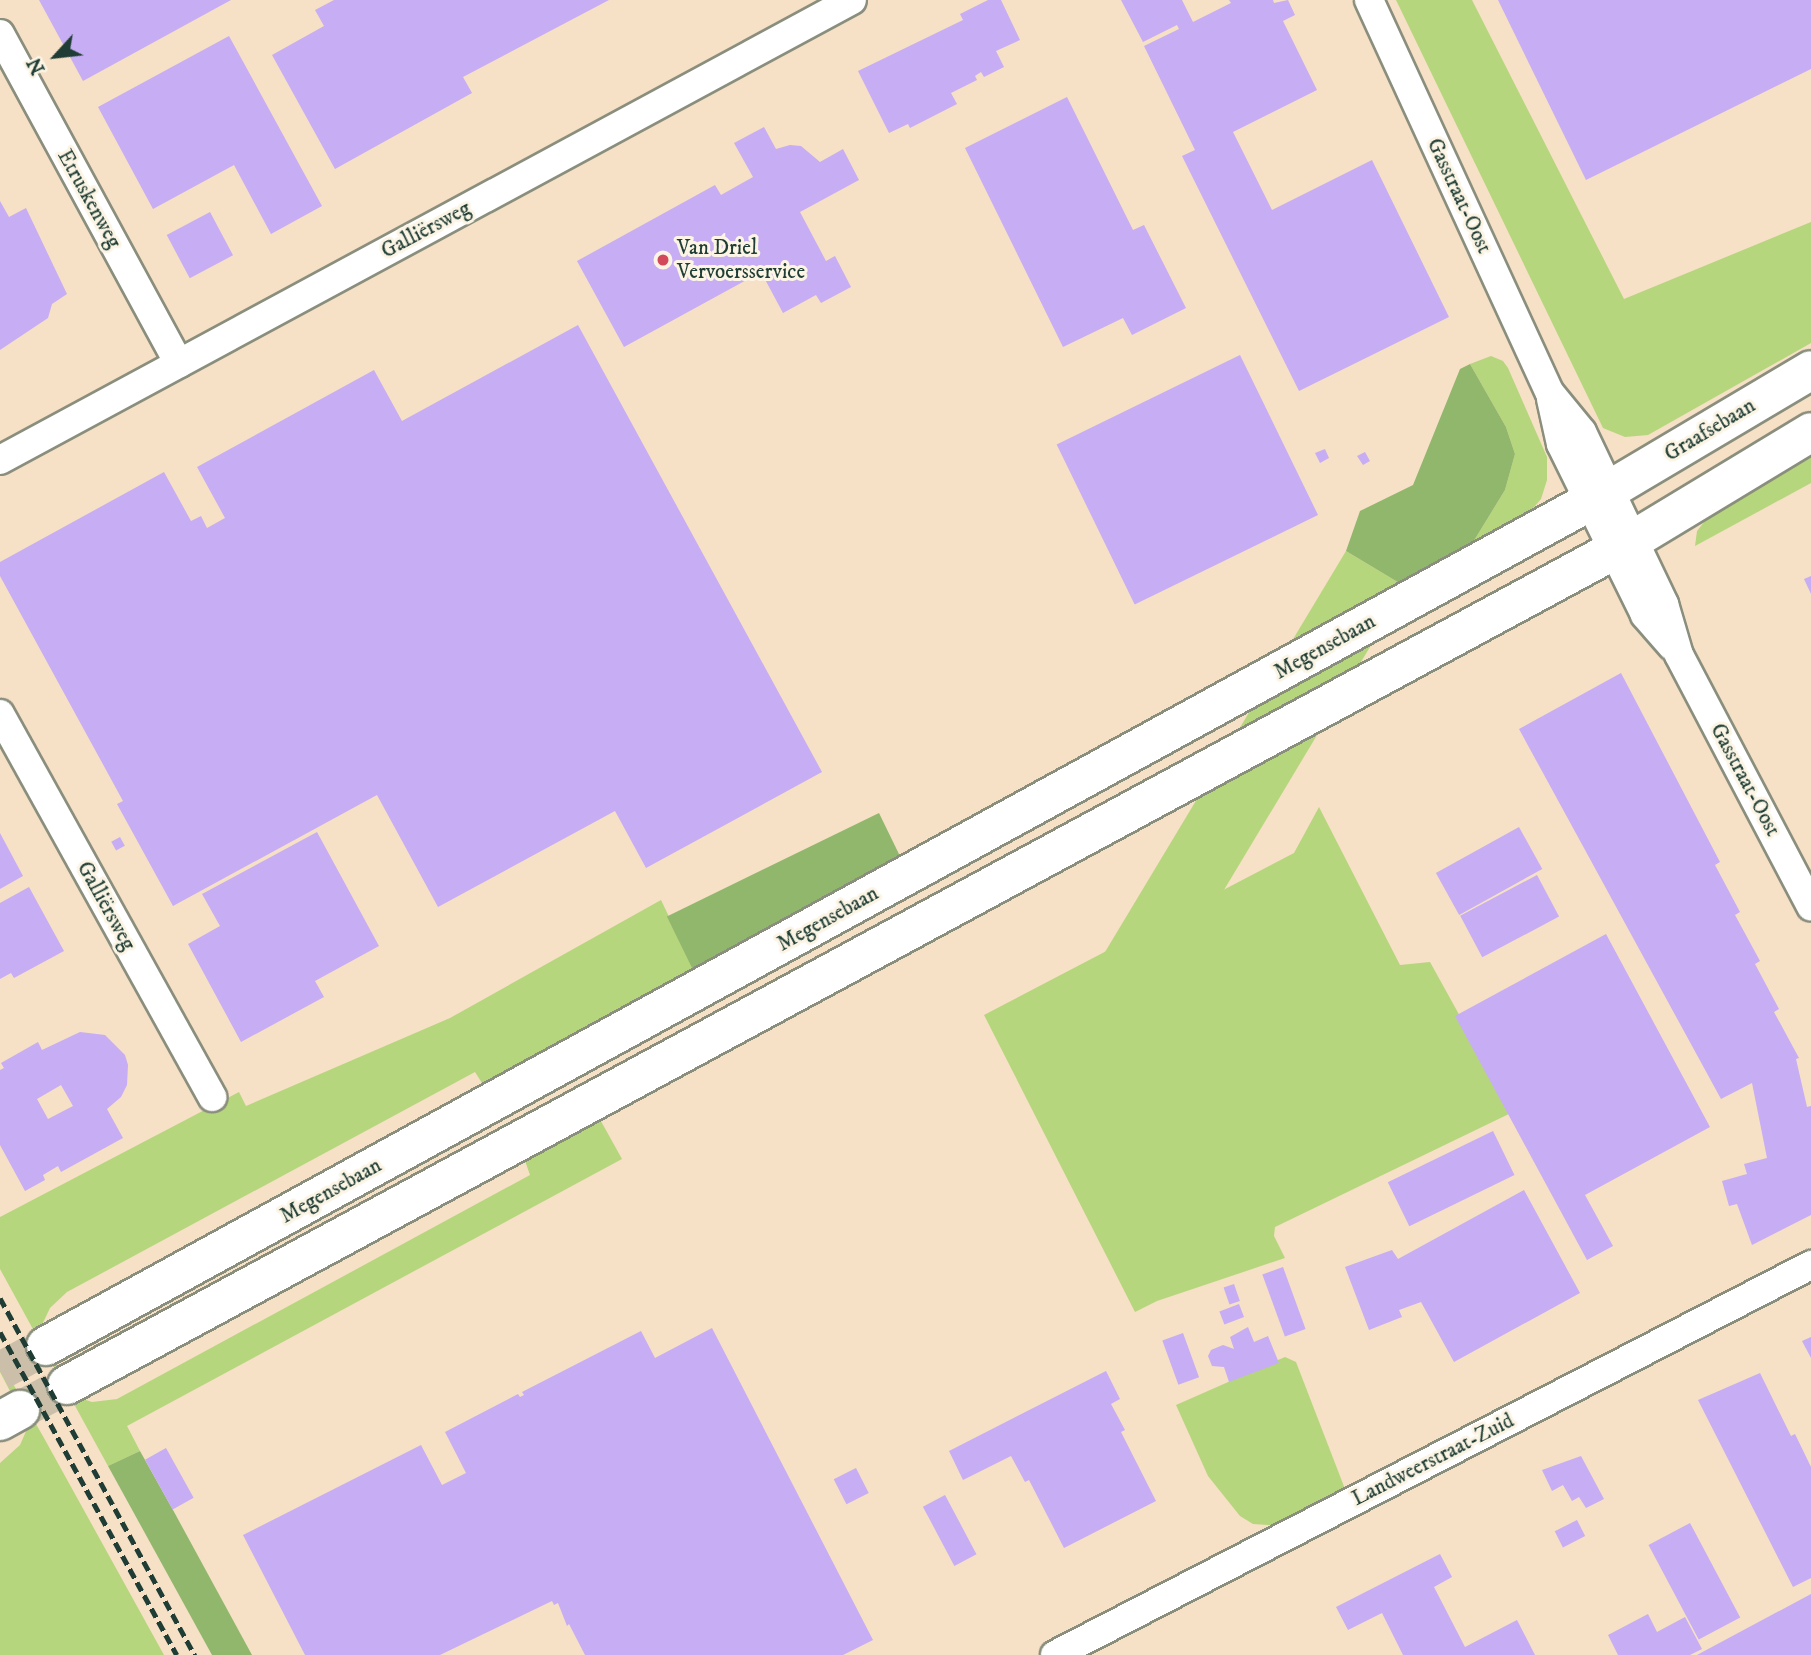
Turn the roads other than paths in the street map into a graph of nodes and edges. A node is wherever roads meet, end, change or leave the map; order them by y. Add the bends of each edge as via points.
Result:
1 (852, 0) edge
2 (1369, 0) edge
3 (0, 34) edge
4 (179, 364) junction
5 (1811, 370) edge
6 (1811, 432) edge
7 (0, 460) edge
8 (1599, 496) junction
9 (1623, 545) junction
10 (0, 715) edge
11 (1811, 906) edge
12 (212, 1097) dead end
13 (1811, 1265) edge
14 (46, 1346) tunnel mouth
15 (67, 1385) tunnel mouth
16 (1055, 1655) edge

1 - 4 street, Galliërsweg
2 - 8 street, Gasstraat-Oost via 1550,393 1561,444
3 - 4 street, Etruskenweg
4 - 7 street, Galliërsweg
5 - 8 main road, Graafsebaan
6 - 9 main road
8 - 9 street, Gasstraat-Oost
8 - 14 main road, Megensebaan
9 - 11 street, Gasstraat-Oost via 1664,604 1679,655
9 - 15 main road
10 - 12 street, Galliërsweg
13 - 16 street, Landweerstraat-Zuid

